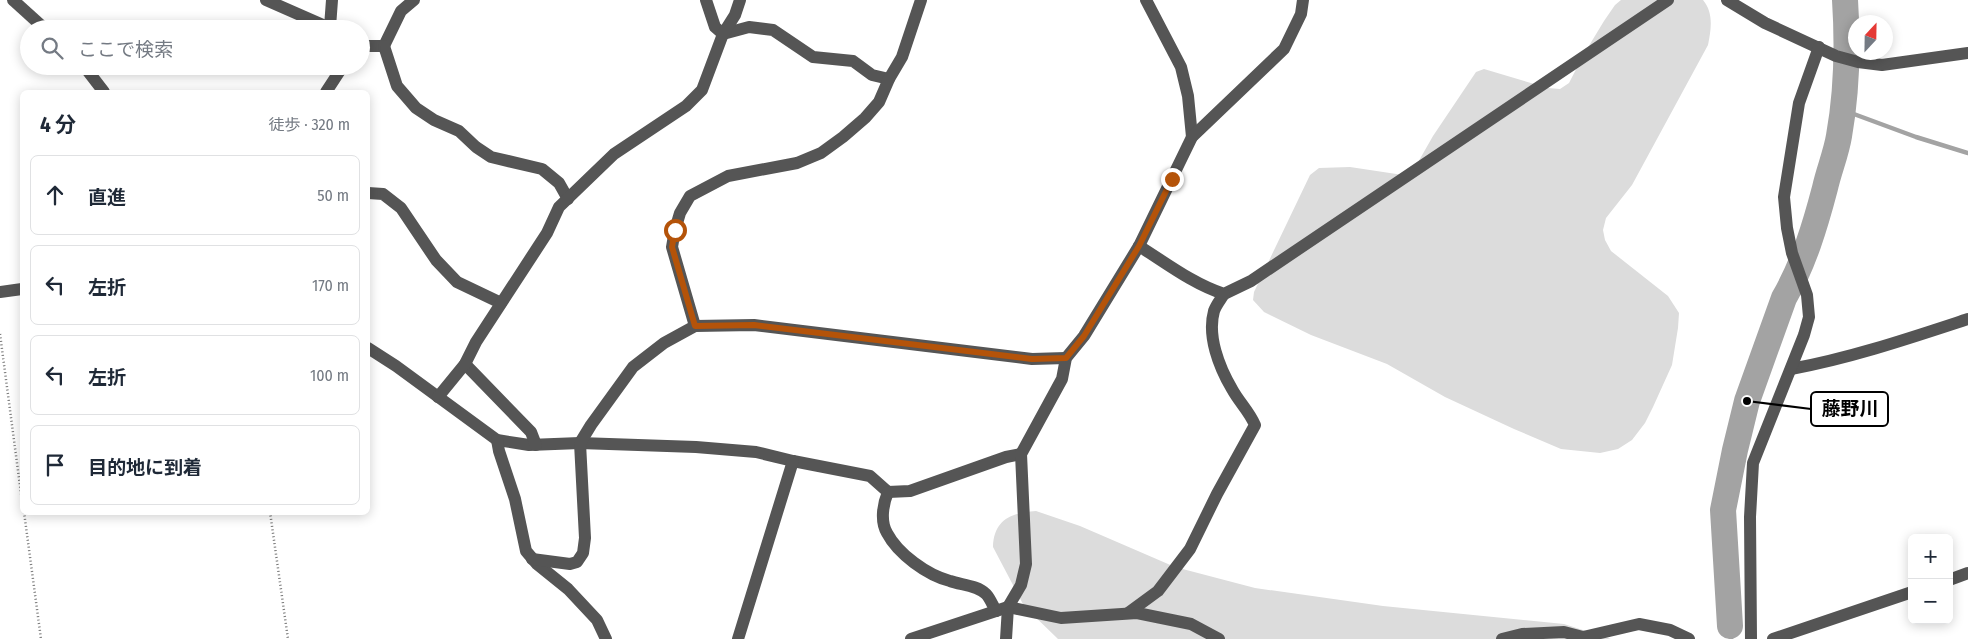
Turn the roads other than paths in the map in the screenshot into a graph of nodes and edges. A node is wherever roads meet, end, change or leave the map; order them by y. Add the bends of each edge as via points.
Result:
1 (13, 0) edge
2 (266, 0) edge
3 (332, 0) edge
4 (414, 0) edge
5 (706, 0) edge
6 (740, 0) edge
7 (921, 0) edge
8 (1146, 0) edge
9 (1302, 0) edge
10 (1668, 0) edge
11 (1727, 0) edge
12 (35, 20) edge
13 (312, 20) edge
14 (331, 20) edge
15 (723, 34) junction
16 (370, 46) edge
17 (384, 46) junction
18 (1819, 47) junction
19 (1968, 53) edge
20 (91, 75) edge
21 (337, 75) edge
22 (889, 80) junction
23 (102, 90) edge
24 (327, 90) edge
25 (1192, 136) junction
26 (370, 193) edge
27 (568, 199) junction
28 (1139, 246) junction
29 (20, 289) edge
30 (0, 292) edge
31 (1224, 294) junction
32 (502, 303) junction
33 (1968, 318) edge
34 (695, 326) junction
35 (370, 349) edge
36 (1066, 358) junction
37 (465, 364) junction
38 (1791, 368) junction
39 (438, 397) junction
40 (497, 440) junction
41 (580, 443) junction
42 (536, 445) junction
43 (1021, 454) junction
44 (792, 462) junction
45 (888, 492) junction
46 (532, 559) junction
47 (1968, 574) edge
48 (1952, 579) edge
49 (1908, 593) edge
50 (1002, 609) junction
51 (1128, 613) junction
52 (606, 639) edge
53 (738, 639) edge
54 (911, 639) edge
55 (1006, 639) edge
56 (1219, 639) edge
57 (1502, 639) edge
58 (1689, 639) edge
59 (1751, 639) edge
60 (1772, 639) edge

1 - 12 street
2 - 13 street
3 - 14 street
4 - 17 street via 401,11
5 - 15 street via 716,27
6 - 15 street
7 - 22 street via 902,57
8 - 25 street via 1181,67
9 - 25 street via 1301,14 1284,48
10 - 31 street via 1252,281
11 - 18 street via 1764,23
15 - 22 street via 749,27 773,30 813,58 852,61 872,75
15 - 27 street via 702,90 686,106 614,154
16 - 17 street
17 - 27 street via 397,86 416,108 459,131 491,157 542,169 559,183
18 - 19 street via 1836,56 1882,65
18 - 38 street via 1799,103 1784,197 1792,253 1807,295 1809,317
20 - 23 street
21 - 24 street
22 - 34 street via 879,102 865,118 821,153 797,162 728,176 690,196 680,214 672,247
25 - 28 street
26 - 32 street via 383,194 402,208 436,260 457,282
27 - 32 street via 559,207 547,233
28 - 31 street via 1194,281
28 - 36 street via 1084,336
29 - 30 street
31 - 51 street via 1214,310 1212,332 1220,363 1232,390 1255,425 1190,549 1158,591
32 - 37 street
33 - 38 street via 1924,334
34 - 36 street via 754,325 1032,359
34 - 41 street via 664,343 633,367
35 - 39 street
36 - 43 street via 1062,379
37 - 39 street
37 - 42 street via 531,432
38 - 59 street via 1753,463
39 - 40 street
40 - 42 street
40 - 46 street via 516,499 526,551
41 - 42 street
41 - 44 street via 736,450
41 - 46 street via 585,517 583,553 577,562 570,564
43 - 45 street via 910,491
43 - 50 street via 1026,564 1021,585
44 - 45 street via 870,476
44 - 53 street
45 - 50 street via 882,505 886,532 906,557 929,573 986,594
46 - 52 street via 568,589 597,620
47 - 48 street
49 - 60 street
50 - 51 street via 1061,618
50 - 54 street
50 - 55 street
51 - 56 street via 1191,624
57 - 58 street via 1522,634 1564,632 1583,637 1639,624 1670,630

